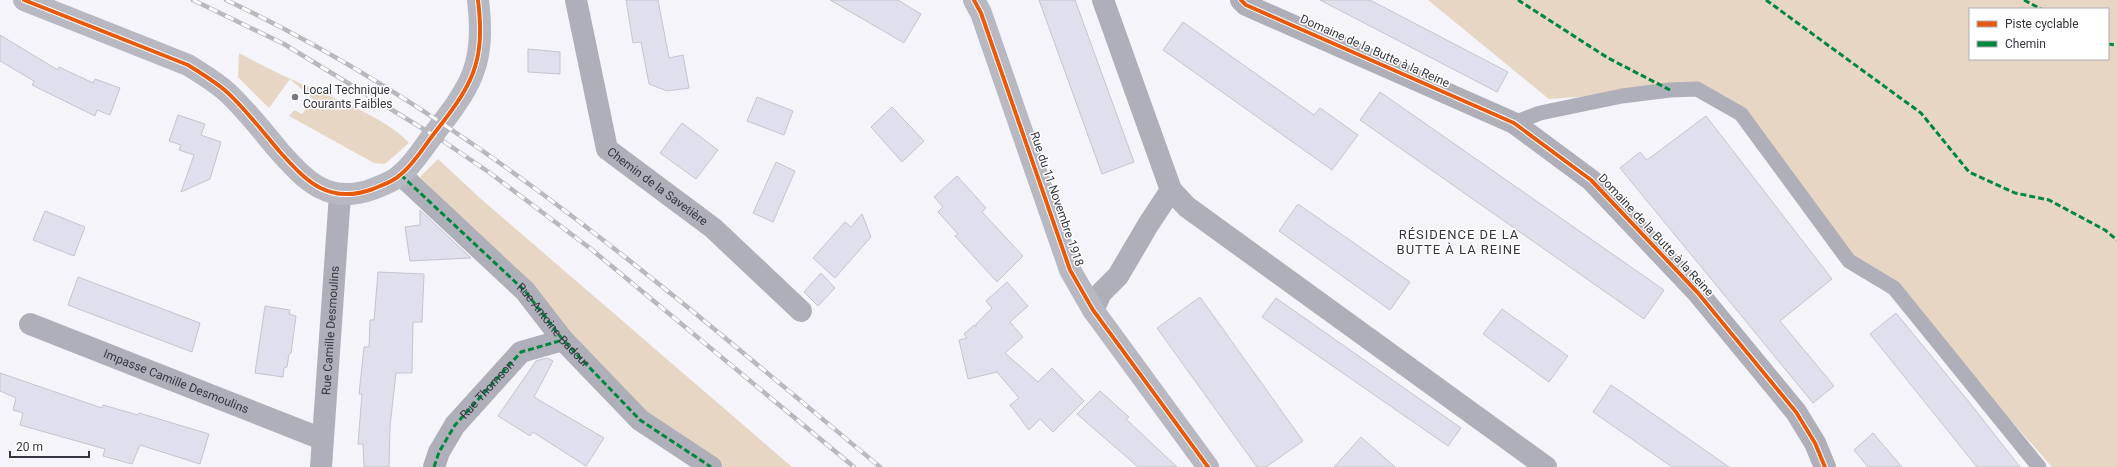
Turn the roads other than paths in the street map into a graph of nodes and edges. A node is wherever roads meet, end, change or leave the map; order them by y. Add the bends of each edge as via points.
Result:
1 (24, 0) edge
2 (478, 0) edge
3 (576, 0) edge
4 (974, 0) edge
5 (1103, 0) edge
6 (1241, 0) edge
7 (1514, 123) junction
8 (401, 175) junction
9 (1172, 190) junction
10 (340, 194) junction
11 (1093, 310) junction
12 (801, 311) dead end
13 (30, 324) dead end
14 (563, 340) junction
15 (322, 439) junction
16 (321, 467) edge
17 (434, 467) edge
18 (711, 467) edge
19 (1208, 467) edge
20 (1546, 467) edge
21 (1825, 467) edge
22 (2039, 467) edge

1 - 10 street via 188,65 210,78 228,93 304,178 322,189
2 - 8 street via 481,22 480,46 470,83
3 - 12 street, Chemin de la Savetière via 607,149 713,228
4 - 11 street, Rue du 11 Novembre 1918 via 1070,270
5 - 9 street
6 - 7 street, Domaine de la Butte à la Reine via 1246,5
7 - 21 street, Domaine de la Butte à la Reine via 1591,180 1698,294 1796,412 1815,443
7 - 22 lane via 1540,113 1622,96 1670,90 1696,89 1741,114 1849,261 1894,288
8 - 10 street via 364,192
8 - 14 street, Rue Antoine Badour via 525,291
9 - 11 street via 1118,276 1101,292
9 - 20 street via 1187,207
10 - 15 street, Rue Camille Desmoulins
11 - 19 street, Rue du 11 Novembre 1918
13 - 15 street, Impasse Camille Desmoulins
14 - 17 street, Rue Thomson via 521,352 455,425 439,452
14 - 18 street, Rue Antoine Badour via 640,420
15 - 16 street, Rue Camille Desmoulins

